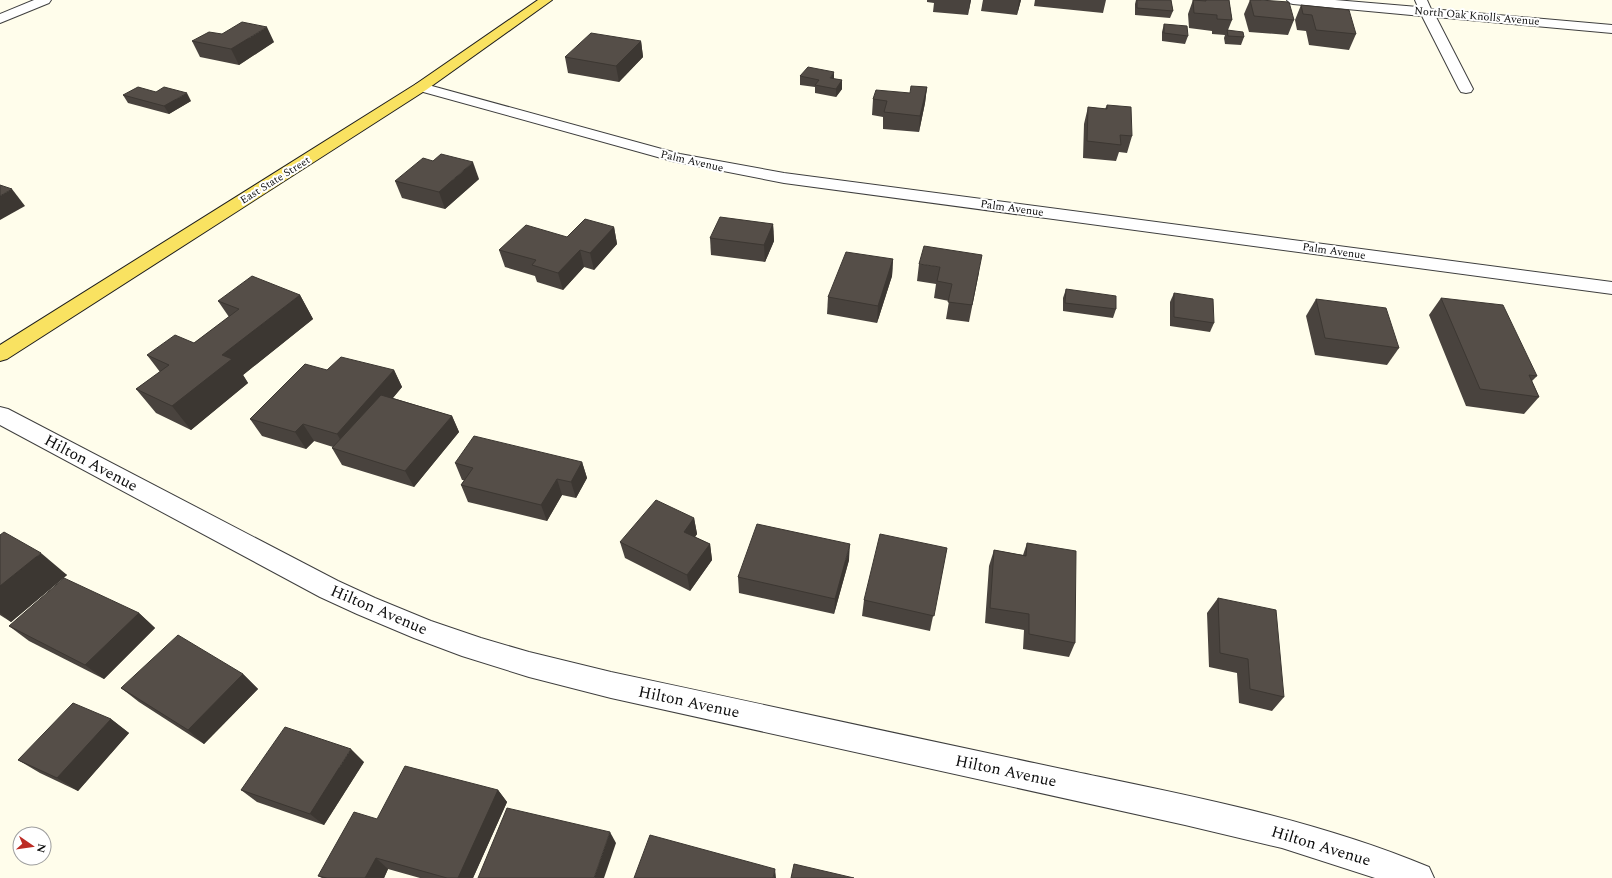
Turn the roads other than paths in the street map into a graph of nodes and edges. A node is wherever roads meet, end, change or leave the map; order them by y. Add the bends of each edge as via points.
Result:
1 (45, 0) edge
2 (546, 0) edge
3 (1293, 0) edge
4 (1424, 6) edge
5 (0, 19) edge
6 (1612, 29) edge
7 (421, 87) junction
8 (1466, 89) dead end
9 (1612, 288) edge
10 (0, 354) edge
11 (0, 415) edge
12 (1418, 878) edge

1 - 5 street
2 - 7 main road, East State Street
3 - 4 street, North Oak Knolls Avenue
4 - 6 street, North Oak Knolls Avenue
4 - 8 street
7 - 9 street, Palm Avenue via 678,158 777,177
7 - 10 main road, East State Street
11 - 12 street, Hilton Avenue via 329,589 377,612 481,650 611,685 1282,833

